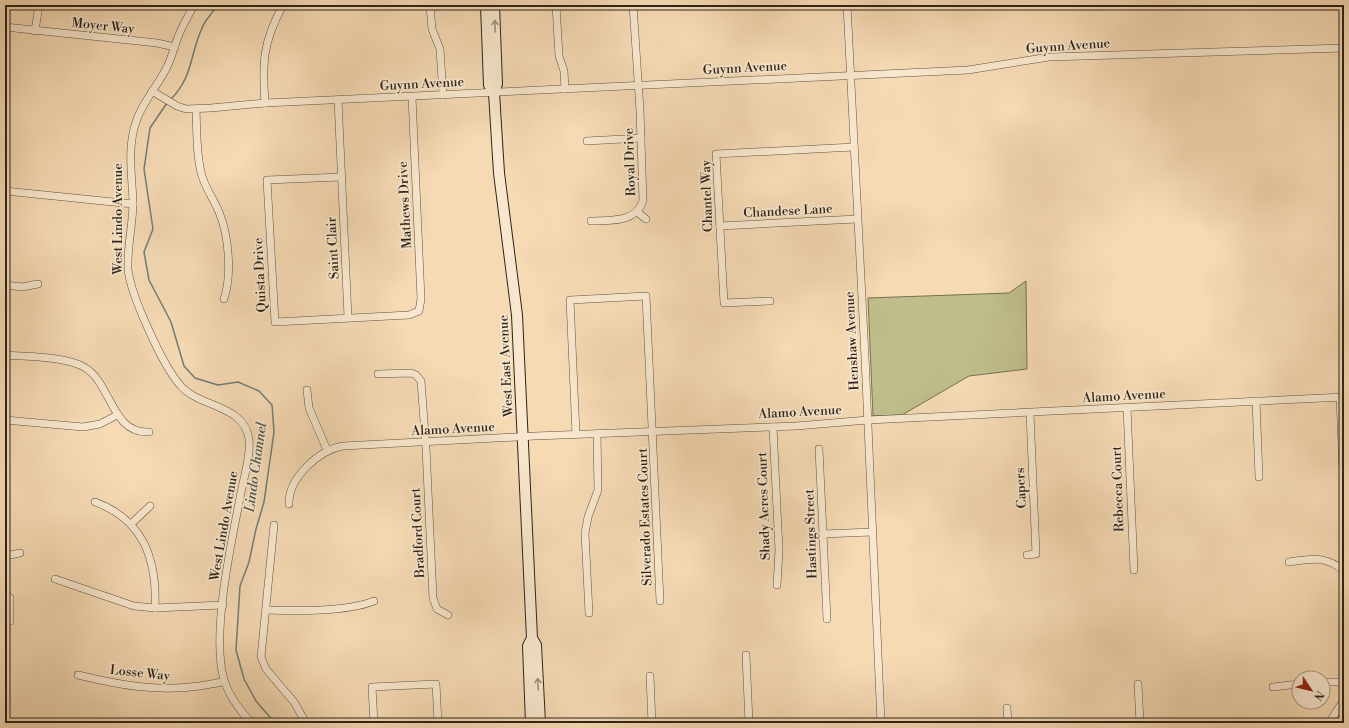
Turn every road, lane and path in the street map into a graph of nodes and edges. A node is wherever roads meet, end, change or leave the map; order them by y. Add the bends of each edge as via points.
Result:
1 (39, 5) edge
2 (194, 5) edge
3 (283, 5) edge
4 (430, 5) edge
5 (486, 5) edge
6 (494, 5) edge
7 (556, 5) edge
8 (633, 5) edge
9 (847, 5) edge
10 (5, 28) edge
11 (35, 30) junction
12 (175, 47) junction
13 (1344, 48) edge
14 (850, 75) junction
15 (639, 86) junction
16 (565, 89) junction
17 (152, 91) junction
18 (494, 93) junction
19 (443, 95) junction
20 (412, 97) junction
21 (338, 100) junction
22 (265, 103) junction
23 (196, 109) junction
24 (641, 138) junction
25 (587, 141) dead end
26 (854, 147) junction
27 (341, 177) junction
28 (5, 191) edge
29 (133, 204) junction
30 (637, 212) junction
31 (646, 219) dead end
32 (857, 219) junction
33 (591, 221) dead end
34 (720, 226) junction
35 (38, 284) dead end
36 (5, 286) edge
37 (224, 299) dead end
38 (770, 301) dead end
39 (419, 311) joint
40 (348, 317) junction
41 (5, 355) edge
42 (378, 374) dead end
43 (307, 390) dead end
44 (1342, 397) edge
45 (1256, 401) junction
46 (1127, 408) junction
47 (1030, 413) junction
48 (117, 415) junction
49 (5, 420) edge
50 (868, 420) junction
51 (773, 427) junction
52 (653, 431) junction
53 (149, 432) dead end
54 (576, 434) junction
55 (597, 434) junction
56 (523, 437) junction
57 (425, 442) junction
58 (819, 449) dead end
59 (327, 450) junction
60 (1259, 478) dead end
61 (1344, 494) edge
62 (95, 502) dead end
63 (289, 504) dead end
64 (150, 506) dead end
65 (131, 524) junction
66 (274, 526) dead end
67 (872, 532) junction
68 (823, 534) junction
69 (20, 553) dead end
70 (1027, 555) dead end
71 (5, 556) edge
72 (1290, 562) dead end
73 (1134, 570) dead end
74 (1344, 571) edge
75 (55, 578) dead end
76 (777, 585) dead end
77 (5, 593) edge
78 (374, 601) dead end
79 (660, 601) dead end
80 (223, 605) junction
81 (155, 608) junction
82 (266, 610) junction
83 (589, 613) dead end
84 (448, 615) dead end
85 (827, 619) dead end
86 (10, 622) dead end
87 (532, 638) junction
88 (746, 655) dead end
89 (78, 675) dead end
90 (650, 676) dead end
91 (224, 681) junction
92 (1331, 682) edge
93 (1344, 682) edge
94 (1138, 684) dead end
95 (1291, 685) edge
96 (1273, 687) dead end
97 (1344, 700) edge
98 (1007, 708) dead end
99 (252, 723) edge
100 (306, 723) edge
101 (374, 723) edge
102 (438, 723) edge
103 (531, 723) edge
104 (540, 723) edge
105 (652, 723) edge
106 (749, 723) edge
107 (880, 723) edge
108 (1008, 723) edge
109 (1140, 723) edge
110 (1329, 723) edge

1 - 11 street
2 - 12 street, West Lindo Avenue via 180,31
3 - 22 street via 272,27 264,54
4 - 19 street via 432,29 440,49
5 - 18 main road, West East Avenue via 489,85
18 -> 6 main road, West East Avenue via 497,84
7 - 16 street via 558,56 564,71
8 - 15 street, Royal Drive
9 - 14 street, Henshaw Avenue
10 - 11 street, Moyer Way
11 - 12 street, Moyer Way
12 - 17 street, West Lindo Avenue via 168,67
13 - 14 street, Guynn Avenue via 1049,57 968,70
14 - 15 street, Guynn Avenue
14 - 26 street, Henshaw Avenue
15 - 16 street, Guynn Avenue
15 - 24 street, Royal Drive
16 - 18 street, Guynn Avenue
17 - 23 street, Guynn Avenue via 178,106
17 - 29 street, West Lindo Avenue via 140,112 133,135
18 - 19 street, Guynn Avenue
18 - 56 main road, West East Avenue via 499,173 516,299
19 - 20 street, Guynn Avenue
20 - 21 street, Guynn Avenue
20 - 39 street, Mathews Drive via 422,304
21 - 22 street, Guynn Avenue
21 - 27 street, Saint Clair
22 - 23 street, Guynn Avenue
23 - 37 street via 200,169 222,217 226,232 229,280
24 - 25 street
24 - 30 street, Royal Drive via 644,196 642,206
26 - 32 street, Henshaw Avenue
26 - 34 street, Chantel Way via 716,154
27 - 40 street, Saint Clair
27 - 40 street, Quista Drive via 267,180 275,322
28 - 29 street
29 - 80 street, West Lindo Avenue via 129,276 136,300 174,378 197,399 234,414 248,434 248,458
30 - 31 street
30 - 33 street, Royal Drive via 625,219
32 - 34 street, Chandese Lane
32 - 50 street, Henshaw Avenue
34 - 38 street, Chantel Way via 724,303
35 - 36 street via 22,287
39 - 40 street, Quista Drive via 409,315
41 - 48 street via 58,360 83,366 101,382
42 - 57 street, Bradford Court via 408,372 418,376 422,384
43 - 59 street via 309,408
44 - 45 street, Alamo Avenue
44 - 61 street
45 - 46 street, Alamo Avenue
45 - 60 street
46 - 47 street, Alamo Avenue
46 - 73 street, Rebecca Court
47 - 50 street, Alamo Avenue
47 - 70 street, Capers via 1036,554
48 - 49 street via 100,424 83,428
48 - 53 street via 130,429
50 - 51 street, Alamo Avenue
50 - 67 street, Henshaw Avenue
51 - 52 street, Alamo Avenue
51 - 76 street, Shady Acres Court via 779,550
52 - 54 street, Silverado Estates Court via 646,296 570,300
52 - 55 street, Alamo Avenue
52 - 79 street, Silverado Estates Court
54 - 55 street, Alamo Avenue
54 - 56 street, Alamo Avenue
55 - 83 street via 598,490 585,533
56 - 57 street, Alamo Avenue
56 - 87 main road, West East Avenue
57 - 59 street, Alamo Avenue via 343,446
57 - 84 street, Bradford Court via 433,598 437,608
58 - 68 street, Hastings Street
59 - 63 street, Alamo Avenue via 312,461 302,474 290,493
62 - 65 street via 116,511
64 - 65 street
65 - 81 street via 142,540 152,565 156,584
66 - 82 street
67 - 68 street
67 - 107 street, Henshaw Avenue
68 - 85 street, Hastings Street
69 - 71 street
72 - 74 street via 1323,559 1333,562
75 - 81 street via 127,604
77 - 86 street via 10,600
78 - 82 street via 359,606
80 - 81 street
80 - 91 street, West Lindo Avenue via 220,650
82 - 100 street via 262,660 266,669 294,702
87 - 103 main road, West East Avenue via 528,646
104 -> 87 main road, West East Avenue via 536,645
88 - 106 street
89 - 91 street, Losse Way via 155,689 181,688
90 - 105 street
91 - 99 street, West Lindo Avenue
92 - 93 street
94 - 109 street
95 - 96 street
97 - 110 street
98 - 108 street
101 - 102 street via 372,687 436,684

